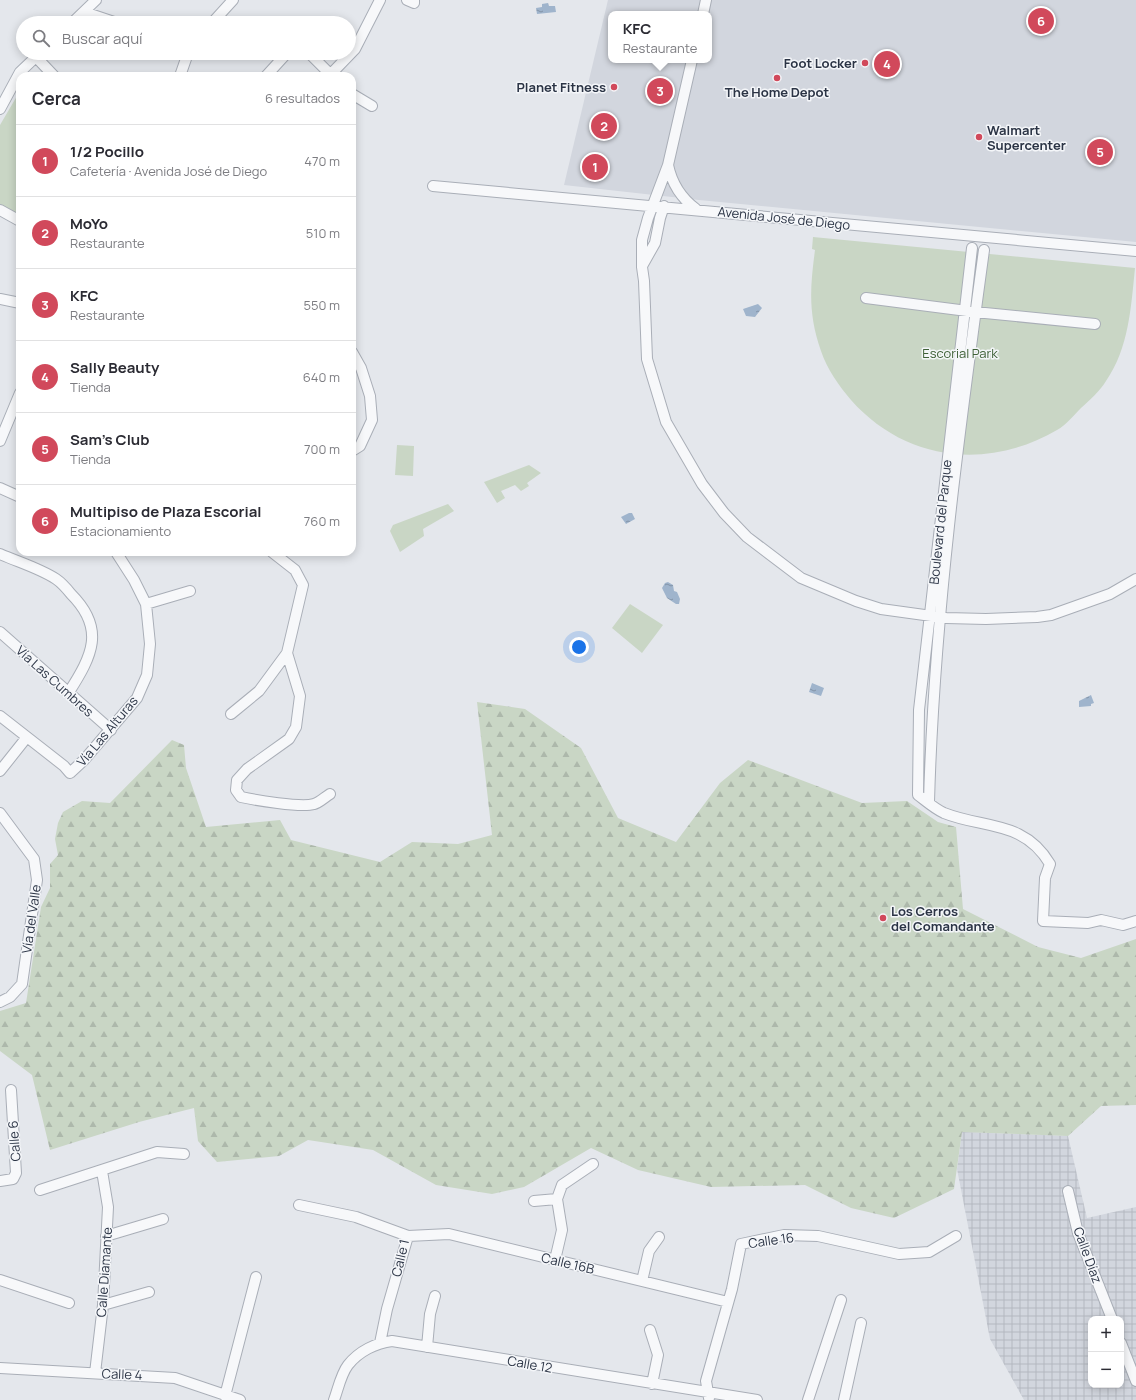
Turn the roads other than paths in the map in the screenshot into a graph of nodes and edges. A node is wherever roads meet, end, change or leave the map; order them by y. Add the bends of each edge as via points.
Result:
1 (96, 0) edge
2 (233, 0) edge
3 (380, 0) edge
4 (706, 0) edge
5 (704, 11) edge
6 (84, 12) junction
7 (80, 16) edge
8 (96, 16) edge
9 (218, 16) edge
10 (356, 47) edge
11 (35, 60) edge
12 (42, 60) edge
13 (186, 60) edge
14 (281, 60) edge
15 (316, 60) edge
16 (344, 60) edge
17 (691, 63) edge
18 (28, 72) edge
19 (51, 72) edge
20 (181, 72) edge
21 (270, 72) edge
22 (327, 72) edge
23 (333, 72) edge
24 (16, 88) edge
25 (356, 96) edge
26 (372, 106) dead end
27 (0, 109) edge
28 (668, 166) junction
29 (433, 186) dead end
30 (654, 206) junction
31 (664, 206) junction
32 (696, 209) junction
33 (0, 210) edge
34 (16, 219) edge
35 (972, 248) dead end
36 (984, 250) dead end
37 (1136, 251) edge
38 (642, 268) junction
39 (866, 298) dead end
40 (0, 299) edge
41 (16, 302) edge
42 (964, 311) junction
43 (975, 312) junction
44 (1095, 324) dead end
45 (356, 359) edge
46 (16, 403) edge
47 (0, 441) edge
48 (356, 448) edge
49 (0, 488) edge
50 (16, 495) edge
51 (0, 554) edge
52 (121, 556) edge
53 (277, 556) edge
54 (1136, 580) edge
55 (190, 591) dead end
56 (146, 604) junction
57 (930, 616) junction
58 (940, 618) junction
59 (0, 632) edge
60 (287, 653) junction
61 (69, 692) junction
62 (231, 714) dead end
63 (0, 716) edge
64 (110, 730) junction
65 (27, 737) junction
66 (0, 771) edge
67 (330, 794) dead end
68 (929, 802) junction
69 (0, 813) edge
70 (1136, 921) edge
71 (0, 1002) edge
72 (11, 1090) dead end
73 (184, 1154) dead end
74 (594, 1164) dead end
75 (102, 1171) junction
76 (0, 1181) edge
77 (40, 1190) dead end
78 (1068, 1191) dead end
79 (557, 1199) junction
80 (534, 1201) dead end
81 (299, 1205) dead end
82 (163, 1219) dead end
83 (106, 1236) junction
84 (408, 1236) junction
85 (956, 1236) dead end
86 (659, 1237) dead end
87 (555, 1260) junction
88 (256, 1277) dead end
89 (0, 1280) edge
90 (642, 1281) junction
91 (149, 1292) dead end
92 (435, 1296) dead end
93 (841, 1300) dead end
94 (728, 1302) junction
95 (69, 1303) dead end
96 (103, 1305) junction
97 (1111, 1316) edge
98 (862, 1323) dead end
99 (650, 1330) dead end
100 (380, 1343) junction
101 (427, 1346) junction
102 (1124, 1351) edge
103 (0, 1368) edge
104 (95, 1373) junction
105 (1136, 1381) edge
106 (652, 1384) junction
107 (226, 1396) junction
108 (708, 1397) edge
109 (240, 1400) edge
110 (334, 1400) edge
111 (757, 1400) edge
112 (808, 1400) edge
113 (844, 1400) edge

1 - 6 street
2 - 9 street
3 - 10 street
4 - 5 street
6 - 7 street
6 - 8 street
11 - 18 street
12 - 19 street
13 - 20 street
14 - 21 street
15 - 22 street
16 - 23 street
17 - 28 street
24 - 27 street
25 - 26 street
28 - 30 street
28 - 32 street via 679,192
29 - 30 street, Avenida José de Diego
30 - 31 street, Avenida José de Diego
30 - 38 street via 642,240
31 - 32 street, Avenida José de Diego
31 - 38 street via 655,243
32 - 37 street, Avenida José de Diego
33 - 34 street
35 - 42 street, Boulevard del Parque
36 - 43 street, Boulevard del Parque
38 - 57 street via 647,359 666,422 702,484 724,513 747,537 801,578 876,608
39 - 42 street
40 - 41 street
42 - 43 street
42 - 57 street, Boulevard del Parque
43 - 44 street
43 - 58 street, Boulevard del Parque
45 - 48 street via 370,396 372,420 360,446
46 - 47 street
49 - 50 street
51 - 61 street via 57,579 82,604 89,616 92,625 87,661
52 - 56 street, Vía Las Alturas
53 - 60 street via 295,570 302,585
54 - 58 street via 1110,594 1051,615 986,620
55 - 56 street
56 - 64 street, Vía Las Alturas via 150,644 147,675 137,698
57 - 58 street
57 - 68 street, Boulevard del Parque via 919,710 918,795
58 - 68 street, Boulevard del Parque via 932,711
59 - 61 street, Vía Las Cumbres
60 - 62 street via 259,691
60 - 67 street via 300,696 296,727 288,739 247,769 237,780 236,790 241,797 252,800 294,804 314,804
61 - 64 street, Vía Las Cumbres
63 - 65 street
64 - 65 street, Vía Las Alturas via 70,774 64,766
65 - 66 street
68 - 70 street via 944,812 1016,832 1041,849 1050,864 1045,878 1043,921 1088,923 1101,920 1123,925
69 - 71 street, Vía del Valle via 34,859 37,880 22,984 10,997
72 - 76 street, Calle 6 via 16,1173 13,1179
73 - 75 street via 155,1153
74 - 79 street via 562,1185
75 - 77 street
75 - 83 street, Calle Diamante via 108,1206
78 - 97 street, Calle Díaz via 1078,1233
79 - 80 street
79 - 87 street via 562,1230
81 - 84 street, Calle 1 via 356,1217
82 - 83 street
83 - 96 street, Calle Diamante
84 - 87 street, Calle 16B via 448,1234
84 - 100 street, Calle 1
85 - 94 street, Calle 16 via 929,1252 899,1254 818,1236 784,1235 745,1242 739,1247
86 - 90 street via 649,1251
87 - 90 street, Calle 16B
88 - 107 street
89 - 95 street
90 - 94 street, Calle 16B
91 - 96 street
92 - 101 street via 430,1314
93 - 112 street
94 - 108 street, Calle 16 via 706,1381
96 - 104 street, Calle Diamante
98 - 113 street
99 - 106 street via 658,1355
100 - 101 street, Calle 12 via 392,1341
100 - 110 street, Calle 12 via 348,1364
101 - 106 street, Calle 12
102 - 105 street
103 - 104 street, Calle 4
104 - 107 street, Calle 4 via 175,1378 208,1387
106 - 108 street, Calle 12
107 - 109 street, Calle 4
108 - 111 street, Calle 12

